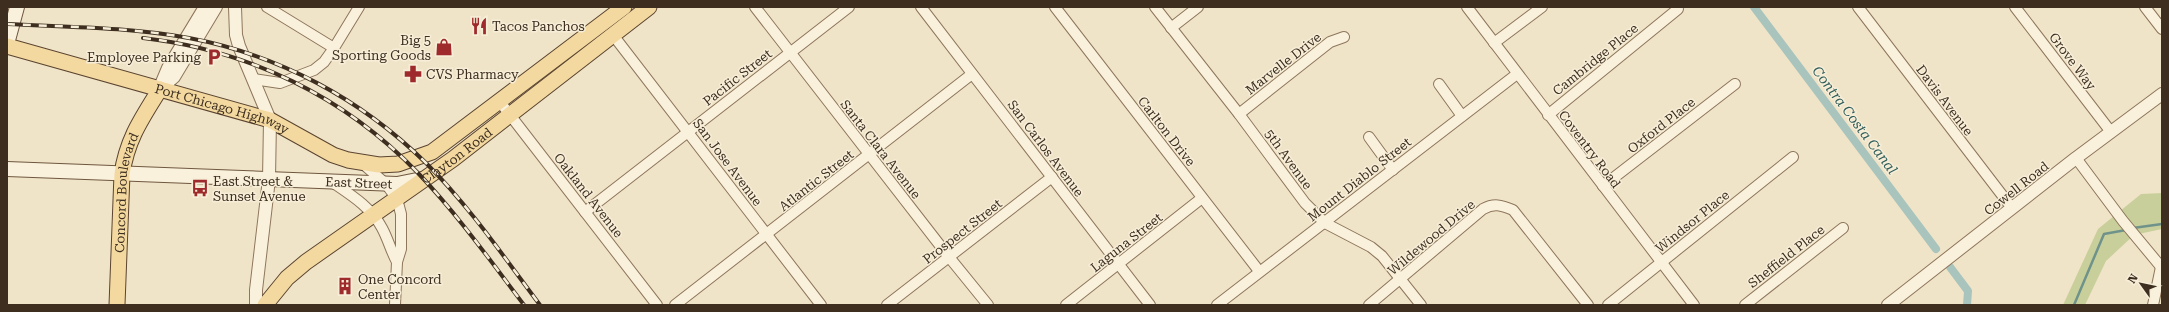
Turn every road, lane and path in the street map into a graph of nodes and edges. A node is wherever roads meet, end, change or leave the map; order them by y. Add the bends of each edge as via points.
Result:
1 (17, 7) edge
2 (205, 7) edge
3 (216, 7) edge
4 (267, 7) edge
5 (359, 7) edge
6 (624, 7) edge
7 (649, 7) edge
8 (755, 7) edge
9 (849, 7) edge
10 (921, 7) edge
11 (1054, 7) edge
12 (1155, 7) edge
13 (1198, 7) edge
14 (1467, 7) edge
15 (1542, 7) edge
16 (1858, 7) edge
17 (2015, 7) edge
18 (2145, 7) edge
19 (236, 9) edge
20 (1678, 9) dead end
21 (1171, 28) junction
22 (2162, 29) edge
23 (613, 35) junction
24 (1344, 37) dead end
25 (1494, 43) junction
26 (7, 45) edge
27 (334, 48) junction
28 (790, 53) junction
29 (972, 74) junction
30 (1517, 74) junction
31 (253, 79) junction
32 (1439, 84) dead end
33 (1735, 84) dead end
34 (160, 89) junction
35 (2162, 94) edge
36 (500, 102) junction
37 (1239, 114) junction
38 (510, 115) junction
39 (1548, 115) junction
40 (1462, 116) junction
41 (270, 120) junction
42 (689, 132) junction
43 (2111, 132) junction
44 (1369, 136) dead end
45 (432, 152) joint
46 (869, 155) junction
47 (1793, 157) dead end
48 (2076, 158) junction
49 (362, 163) junction
50 (7, 169) edge
51 (1393, 170) junction
52 (122, 174) junction
53 (1052, 177) junction
54 (269, 179) junction
55 (422, 180) junction
56 (330, 181) junction
57 (386, 184) junction
58 (1602, 186) junction
59 (1202, 198) junction
60 (397, 199) junction
61 (2012, 208) junction
62 (585, 212) junction
63 (373, 215) junction
64 (1325, 223) junction
65 (1842, 228) dead end
66 (767, 234) junction
67 (949, 258) junction
68 (397, 262) junction
69 (1661, 262) junction
70 (1118, 265) junction
71 (2162, 268) edge
72 (1259, 271) junction
73 (1401, 279) junction
74 (117, 305) edge
75 (256, 305) edge
76 (266, 305) edge
77 (395, 305) edge
78 (657, 305) edge
79 (675, 305) edge
80 (821, 305) edge
81 (887, 305) edge
82 (988, 305) edge
83 (1066, 305) edge
84 (1150, 305) edge
85 (1217, 305) edge
86 (1369, 305) edge
87 (1421, 305) edge
88 (1588, 305) edge
89 (1608, 305) edge
90 (1694, 305) edge
91 (1745, 305) edge
92 (1888, 305) edge
93 (2153, 305) edge

1 - 26 main road
2 - 34 street, Concord Boulevard via 168,68
3 - 34 street, Concord Boulevard via 174,77
4 - 27 street
5 - 27 street
6 - 36 main road, Clayton Road
7 - 23 main road, Clayton Road
8 - 28 street, Santa Clara Avenue
9 - 28 street, Pacific Street
10 - 29 street, San Carlos Avenue
11 - 59 street, Carlton Drive
12 - 21 street, 5th Avenue
13 - 21 street
14 - 25 street, Coventry Road
15 - 25 street
16 - 61 street, Davis Avenue
17 - 43 street, Grove Way
18 - 22 street
19 - 31 street via 236,35
20 - 39 street, Cambridge Place
21 - 37 street, 5th Avenue
23 - 38 main road, Clayton Road
23 - 42 street, San Jose Avenue
24 - 37 street, Marvelle Drive via 1330,42
25 - 30 street, Coventry Road
26 - 34 main road, Port Chicago Highway
27 - 31 street via 324,62 314,70 288,82
28 - 42 street, Pacific Street
28 - 46 street, Santa Clara Avenue
29 - 46 street, Atlantic Street
29 - 53 street, San Carlos Avenue
30 - 39 street, Coventry Road
30 - 40 street, Mount Diablo Street
31 - 41 street
32 - 40 street
33 - 58 street, Oxford Place
34 - 41 main road, Port Chicago Highway
34 - 52 main road, Concord Boulevard via 129,140
35 - 43 street, Cowell Road
36 - 38 street, Oakland Avenue
36 - 45 main road, Clayton Road
37 - 64 street, 5th Avenue via 1305,203
38 - 55 main road, Clayton Road
38 - 62 street, Oakland Avenue
39 - 58 street, Coventry Road
40 - 51 street, Mount Diablo Street
41 - 49 main road, Port Chicago Highway via 333,155
41 - 54 street
42 - 62 street, Pacific Street
42 - 66 street, San Jose Avenue
43 - 48 street, Cowell Road
44 - 51 street
45 - 49 main road, Port Chicago Highway via 398,164
46 - 66 street, Atlantic Street
46 - 67 street, Santa Clara Avenue
47 - 69 street, Windsor Place
48 - 61 street, Cowell Road
48 - 71 street
49 - 57 street
50 - 52 main road, East Street
51 - 64 street, Mount Diablo Street
52 - 54 main road, East Street
52 - 74 main road, Concord Boulevard
53 - 67 street, Prospect Street
53 - 70 street, San Carlos Avenue
54 - 56 main road, East Street
54 - 75 street
55 - 57 main road, East Street
55 - 60 main road, Clayton Road
56 - 57 main road, East Street
56 - 63 street via 360,200
57 - 60 street
58 - 69 street, Coventry Road
59 - 70 street, Laguna Street
59 - 72 street, Carlton Drive
60 - 63 main road, Clayton Road
60 - 68 street via 402,229 401,249
61 - 92 street, Cowell Road
62 - 78 street, Oakland Avenue
63 - 68 street via 381,226
63 - 76 main road, Clayton Road via 301,266 287,278
64 - 72 street, Mount Diablo Street
64 - 73 street, 5th Avenue via 1371,247
65 - 91 street, Sheffield Place
66 - 79 street, Atlantic Street
66 - 80 street, San Jose Avenue
67 - 81 street, Prospect Street
67 - 82 street, Santa Clara Avenue
68 - 77 street
69 - 89 street, Windsor Place
69 - 90 street, Coventry Road
70 - 83 street, Laguna Street
70 - 84 street, San Carlos Avenue
71 - 93 street
72 - 85 street, Mount Diablo Street
73 - 86 street, Wildewood Drive
73 - 87 street, 5th Avenue
73 - 88 street, Wildewood Drive via 1483,209 1501,204 1513,210

